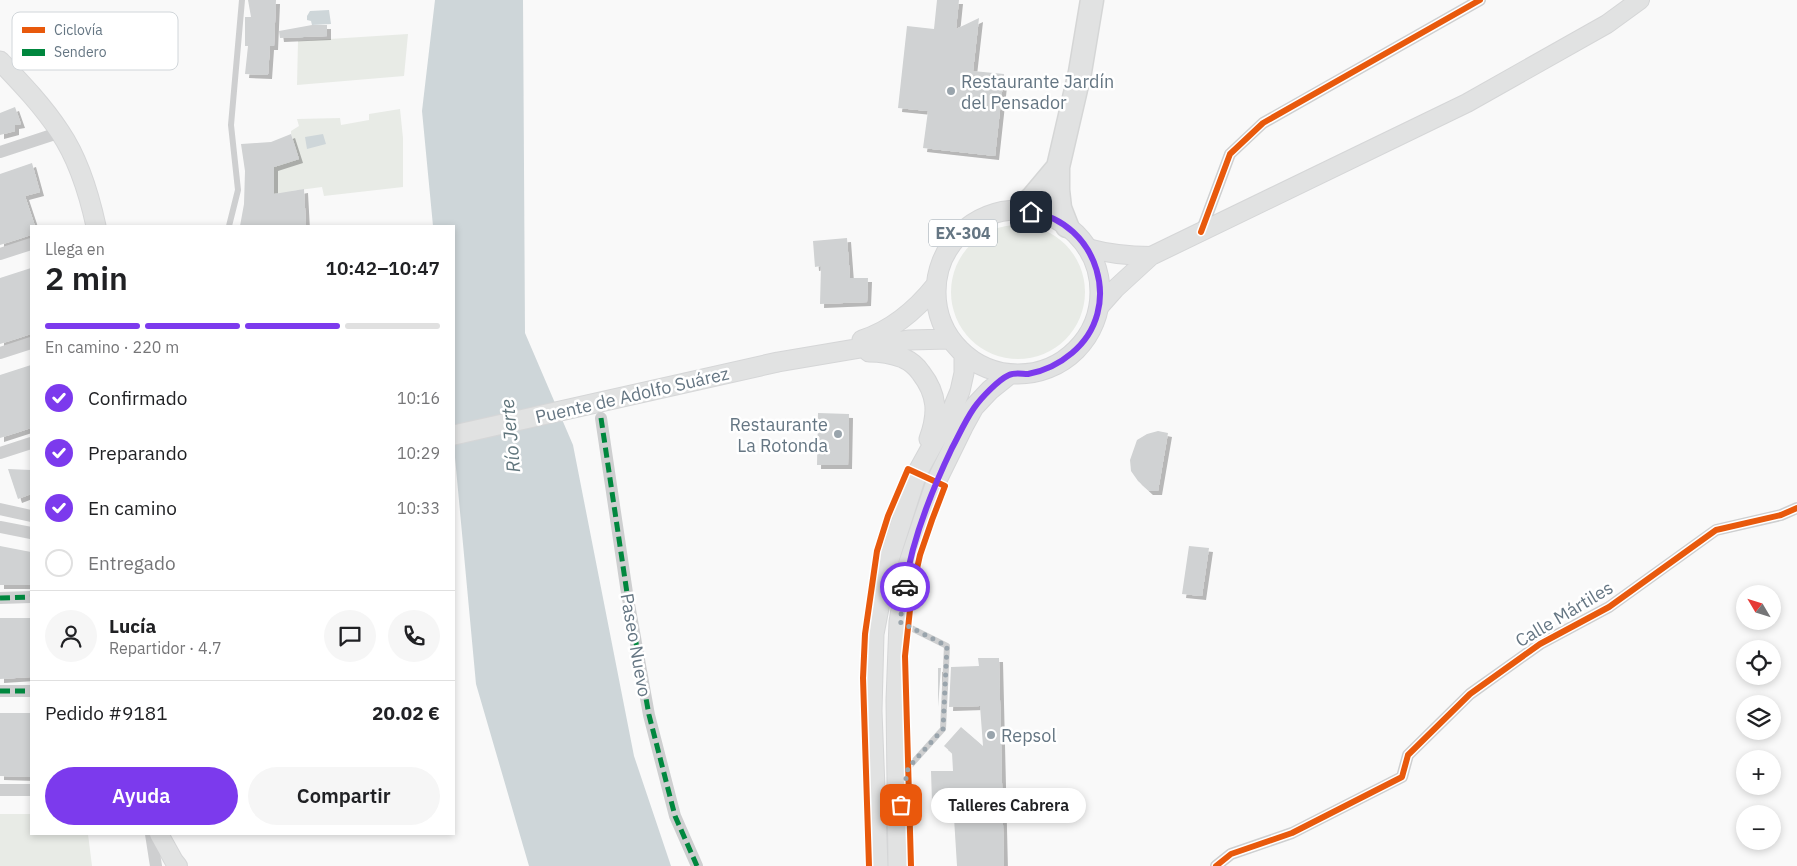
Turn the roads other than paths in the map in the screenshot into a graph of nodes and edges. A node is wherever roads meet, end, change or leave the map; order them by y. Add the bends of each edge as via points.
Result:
1 (242, 0) edge
2 (1092, 0) edge
3 (1480, 0) edge
4 (1640, 0) edge
5 (0, 61) edge
6 (0, 73) edge
7 (27, 89) junction
8 (61, 132) junction
9 (0, 152) edge
10 (1058, 168) junction
11 (1018, 210) junction
12 (92, 225) edge
13 (229, 225) edge
14 (1067, 226) junction
15 (1201, 232) junction
16 (30, 244) edge
17 (1087, 248) junction
18 (0, 254) edge
19 (1151, 256) junction
20 (936, 286) junction
21 (1099, 307) junction
22 (950, 339) junction
23 (30, 343) edge
24 (847, 351) junction
25 (0, 353) edge
26 (964, 354) junction
27 (810, 356) junction
28 (1010, 374) junction
29 (601, 418) dead end
30 (455, 434) edge
31 (30, 443) edge
32 (0, 453) edge
33 (917, 473) junction
34 (1797, 508) edge
35 (0, 509) edge
36 (30, 516) edge
37 (0, 527) edge
38 (30, 533) edge
39 (0, 598) edge
40 (30, 598) edge
41 (900, 622) junction
42 (0, 691) edge
43 (30, 691) edge
44 (0, 790) edge
45 (30, 790) edge
46 (897, 823) junction
47 (151, 835) edge
48 (160, 835) edge
49 (156, 866) edge
50 (178, 866) edge
51 (697, 866) edge
52 (878, 866) edge
53 (898, 866) edge
54 (1216, 866) edge

1 - 13 lane via 230,125 238,190
2 - 10 highway via 1080,72
3 - 15 street via 1263,123 1230,154
4 - 15 main road via 1607,24 1467,103
5 - 7 main road
6 - 7 main road
7 - 8 main road
8 - 9 street
8 - 12 main road via 80,170
10 - 11 highway
10 - 14 highway via 1059,199
11 - 14 main road, EX-304 via 1044,214
11 - 20 main road, EX-304 via 994,214 972,224 954,241 942,262
14 - 17 main road, EX-304
15 - 19 main road
16 - 18 street
17 - 19 main road via 1109,254
17 - 21 main road, EX-304 via 1098,277
19 - 21 main road
20 - 22 main road, EX-304 via 939,314
20 - 27 main road via 920,306 875,336
21 - 28 main road, EX-304 via 1094,324 1074,352 1036,372
22 - 24 main road via 908,340
22 - 26 main road, EX-304
23 - 25 street
24 - 27 main road
24 - 33 main road via 877,352 905,358 918,368 932,390 934,424
26 - 28 main road, EX-304 via 986,368
26 - 33 main road via 960,391
27 - 30 main road, Puente de Adolfo Suárez
28 - 41 main road via 974,407 936,482 908,564
29 - 51 street, Paseo Nuevo via 648,715 675,816
31 - 32 street
33 - 52 main road via 887,566 874,634 872,710
34 - 54 street, Calle Mártiles via 1781,515 1716,530 1609,607 1540,644 1470,694 1408,755 1402,777 1292,833 1231,854
35 - 36 street
37 - 38 street
39 - 40 street
41 - 46 main road via 896,700
41 - 46 lane via 947,646 943,729 908,768
42 - 43 street
44 - 45 street
46 - 53 main road
47 - 49 street
48 - 50 main road

